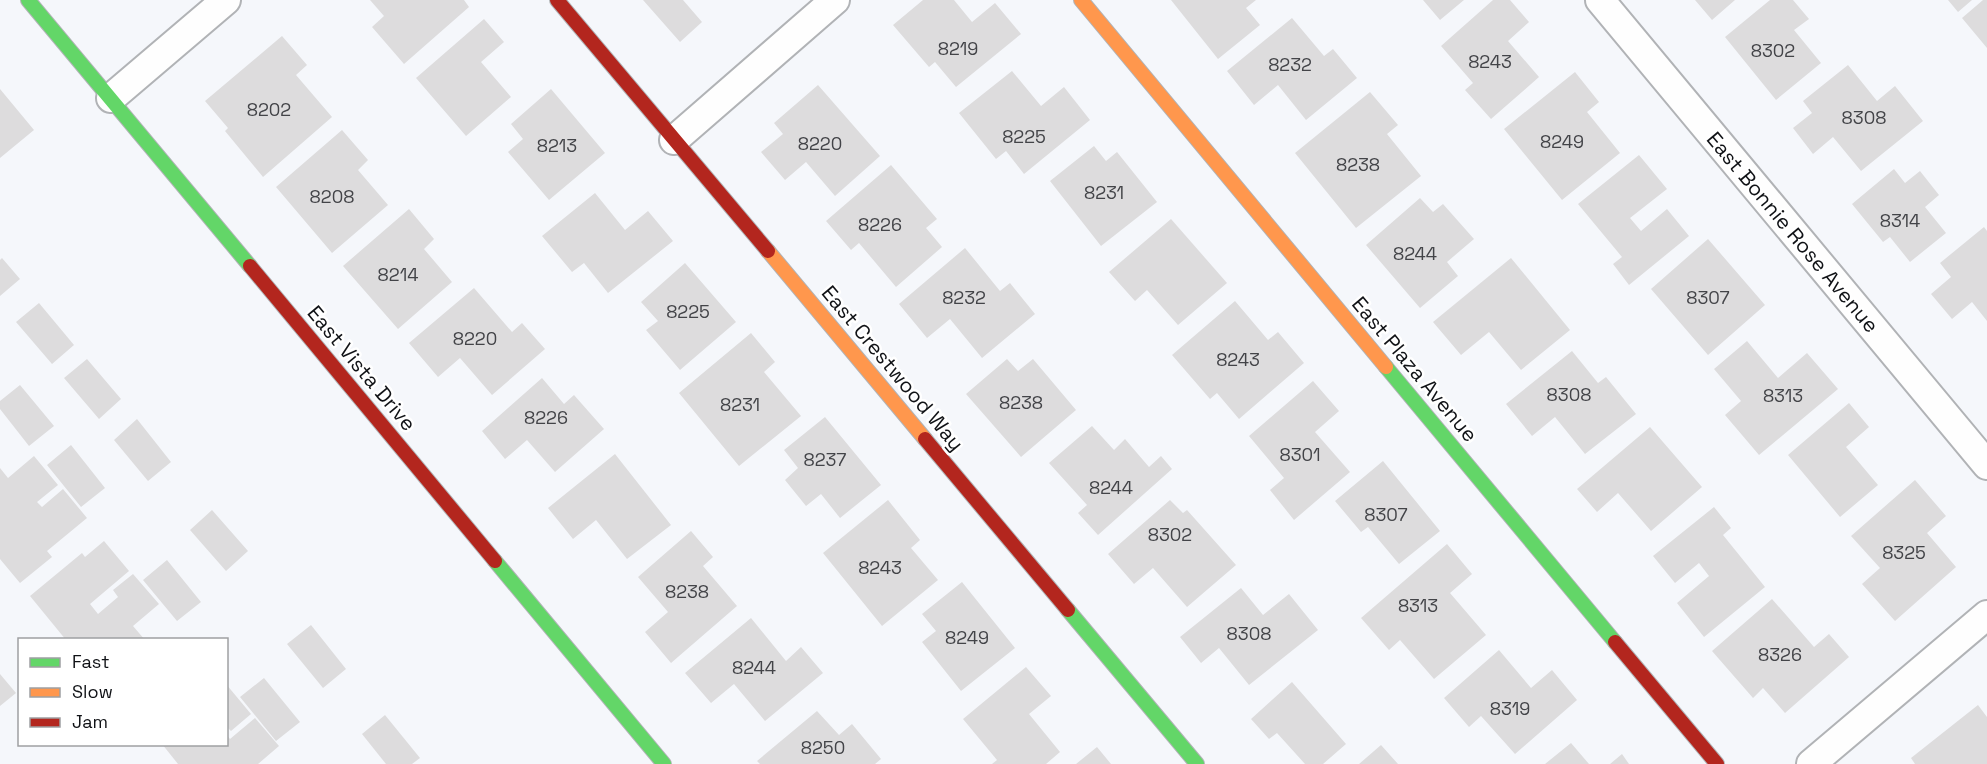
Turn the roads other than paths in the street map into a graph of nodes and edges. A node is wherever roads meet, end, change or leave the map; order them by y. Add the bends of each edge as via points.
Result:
1 (28, 0) edge
2 (226, 0) edge
3 (557, 0) edge
4 (835, 0) edge
5 (1081, 0) edge
6 (1600, 0) edge
7 (111, 98) junction
8 (674, 140) junction
9 (1987, 465) edge
10 (1987, 615) edge
11 (664, 764) edge
12 (1197, 764) edge
13 (1717, 764) edge
14 (1811, 764) edge

1 - 7 street, East Vista Drive
2 - 7 street
3 - 8 street, East Crestwood Way
4 - 8 street
5 - 13 street, East Plaza Avenue
6 - 9 street, East Bonnie Rose Avenue
7 - 11 street, East Vista Drive
8 - 12 street, East Crestwood Way
10 - 14 street

